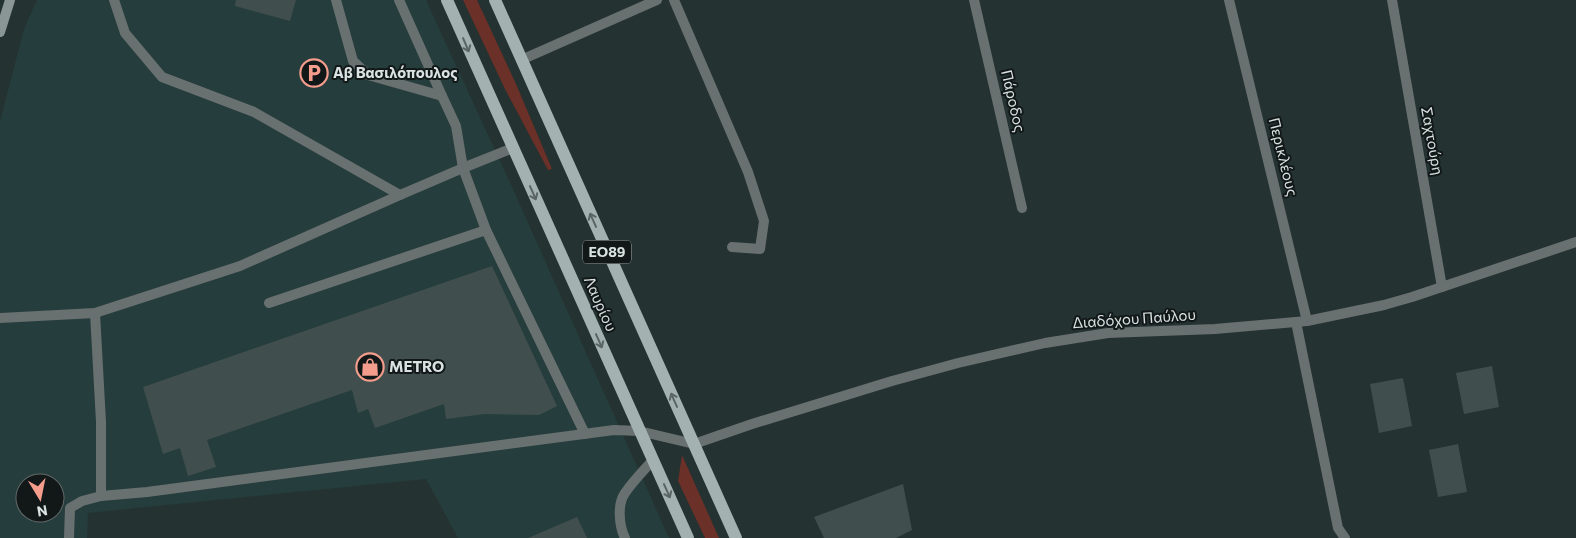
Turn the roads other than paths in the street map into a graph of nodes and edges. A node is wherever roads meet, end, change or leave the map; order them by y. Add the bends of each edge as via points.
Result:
1 (10, 0) edge
2 (114, 0) edge
3 (336, 0) edge
4 (399, 0) edge
5 (447, 0) edge
6 (495, 0) edge
7 (658, 0) edge
8 (674, 0) edge
9 (974, 0) edge
10 (1231, 0) edge
11 (1392, 0) edge
12 (0, 32) edge
13 (521, 60) junction
14 (442, 96) junction
15 (513, 148) junction
16 (462, 168) junction
17 (400, 195) junction
18 (1022, 208) dead end
19 (486, 230) junction
20 (1576, 242) edge
21 (732, 247) dead end
22 (1442, 287) junction
23 (269, 302) dead end
24 (95, 313) junction
25 (0, 318) edge
26 (1307, 321) junction
27 (1296, 322) junction
28 (640, 431) junction
29 (585, 434) junction
30 (694, 444) junction
31 (653, 460) junction
32 (101, 496) junction
33 (70, 538) edge
34 (625, 538) edge
35 (688, 538) edge
36 (736, 538) edge
37 (1345, 538) edge

1 - 12 main road
2 - 17 street via 125,34 162,77 254,112
3 - 14 street via 353,61 368,75
4 - 14 street
5 -> 15 main road, Λαυρίου / ΕΟ89
6 - 13 main road, Λαυρίου / ΕΟ89
7 - 13 street
8 - 21 street via 748,172 764,221 760,249
9 - 18 street, Πάροδος
10 - 26 street, Περικλέους
11 - 22 street, Σαχτούρη
30 -> 13 main road, Λαυρίου / ΕΟ89
14 - 16 street via 456,126
15 - 16 street
15 -> 28 main road, Λαυρίου / ΕΟ89
16 - 17 street
16 - 19 street
17 - 24 street via 240,266
19 - 23 street
19 - 29 street
20 - 22 street, Διαδόχου Παύλου
22 - 26 street, Διαδόχου Παύλου
24 - 25 street
24 - 32 street
26 - 27 street, Διαδόχου Παύλου
27 - 30 street, Διαδόχου Παύλου via 1108,333 1045,343 892,380
27 - 37 street via 1338,528
28 - 29 street
28 - 30 street
28 - 31 main road, Λαυρίου / ΕΟ89
29 - 32 street
30 - 36 main road, Λαυρίου / ΕΟ89
31 - 34 street via 624,494 620,513
31 -> 35 main road, Λαυρίου / ΕΟ89
32 - 33 street via 82,500 70,508

